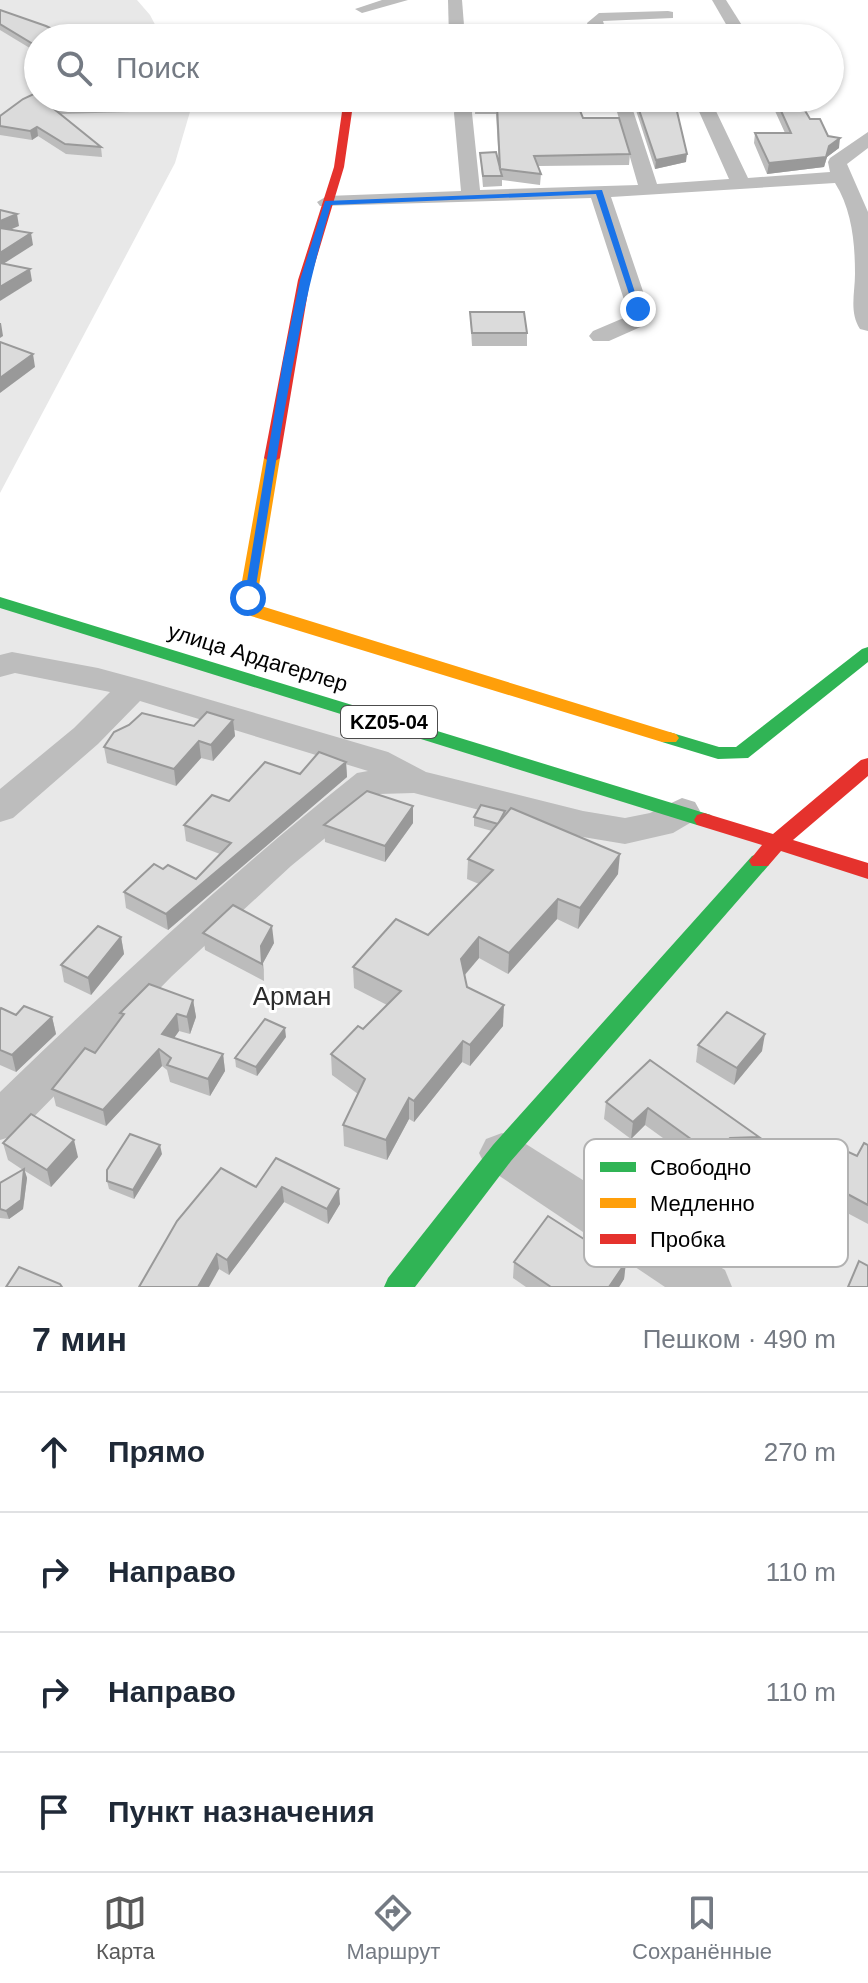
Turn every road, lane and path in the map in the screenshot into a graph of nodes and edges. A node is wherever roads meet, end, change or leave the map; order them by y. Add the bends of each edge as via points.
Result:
1 (401, 0) edge
2 (455, 0) edge
3 (661, 0) edge
4 (719, 0) edge
5 (362, 10) edge
6 (456, 24) edge
7 (594, 24) edge
8 (734, 24) edge
9 (347, 112) edge
10 (463, 112) edge
11 (625, 112) edge
12 (707, 112) edge
13 (868, 137) edge
14 (841, 177) junction
15 (741, 184) junction
16 (649, 190) junction
17 (599, 192) junction
18 (471, 198) junction
19 (327, 202) junction
20 (868, 324) edge
21 (601, 336) dead end
22 (0, 602) edge
23 (868, 653) edge
24 (0, 667) edge
25 (134, 688) junction
26 (868, 765) edge
27 (414, 781) junction
28 (0, 809) edge
29 (682, 811) junction
30 (777, 842) junction
31 (868, 871) edge
32 (0, 1121) edge
33 (502, 1153) junction
34 (584, 1207) edge
35 (676, 1267) edge
36 (398, 1287) edge
37 (707, 1287) edge

1 - 5 street
2 - 6 street
3 - 7 street via 669,20 599,17
4 - 8 street
9 - 19 street via 339,167
10 - 18 street
11 - 16 street
12 - 15 street
13 - 14 street via 837,162
14 - 15 street
14 - 20 street via 855,191 867,233
15 - 16 street
16 - 17 street
17 - 18 street
17 - 21 street via 638,309 637,320
18 - 19 street
19 - 23 street via 288,361 250,607 718,753 741,753
22 - 29 street, улица Ардагерлер / KZ05-04
24 - 25 street via 12,662 43,665
25 - 27 street via 376,760
25 - 28 street
26 - 30 street
27 - 29 street via 625,831 660,824
27 - 32 street via 370,782 278,856
29 - 30 street, улица Ардагерлер / KZ05-04
30 - 31 street, KZ05-04
30 - 33 street
33 - 34 street
33 - 36 street
35 - 37 street

